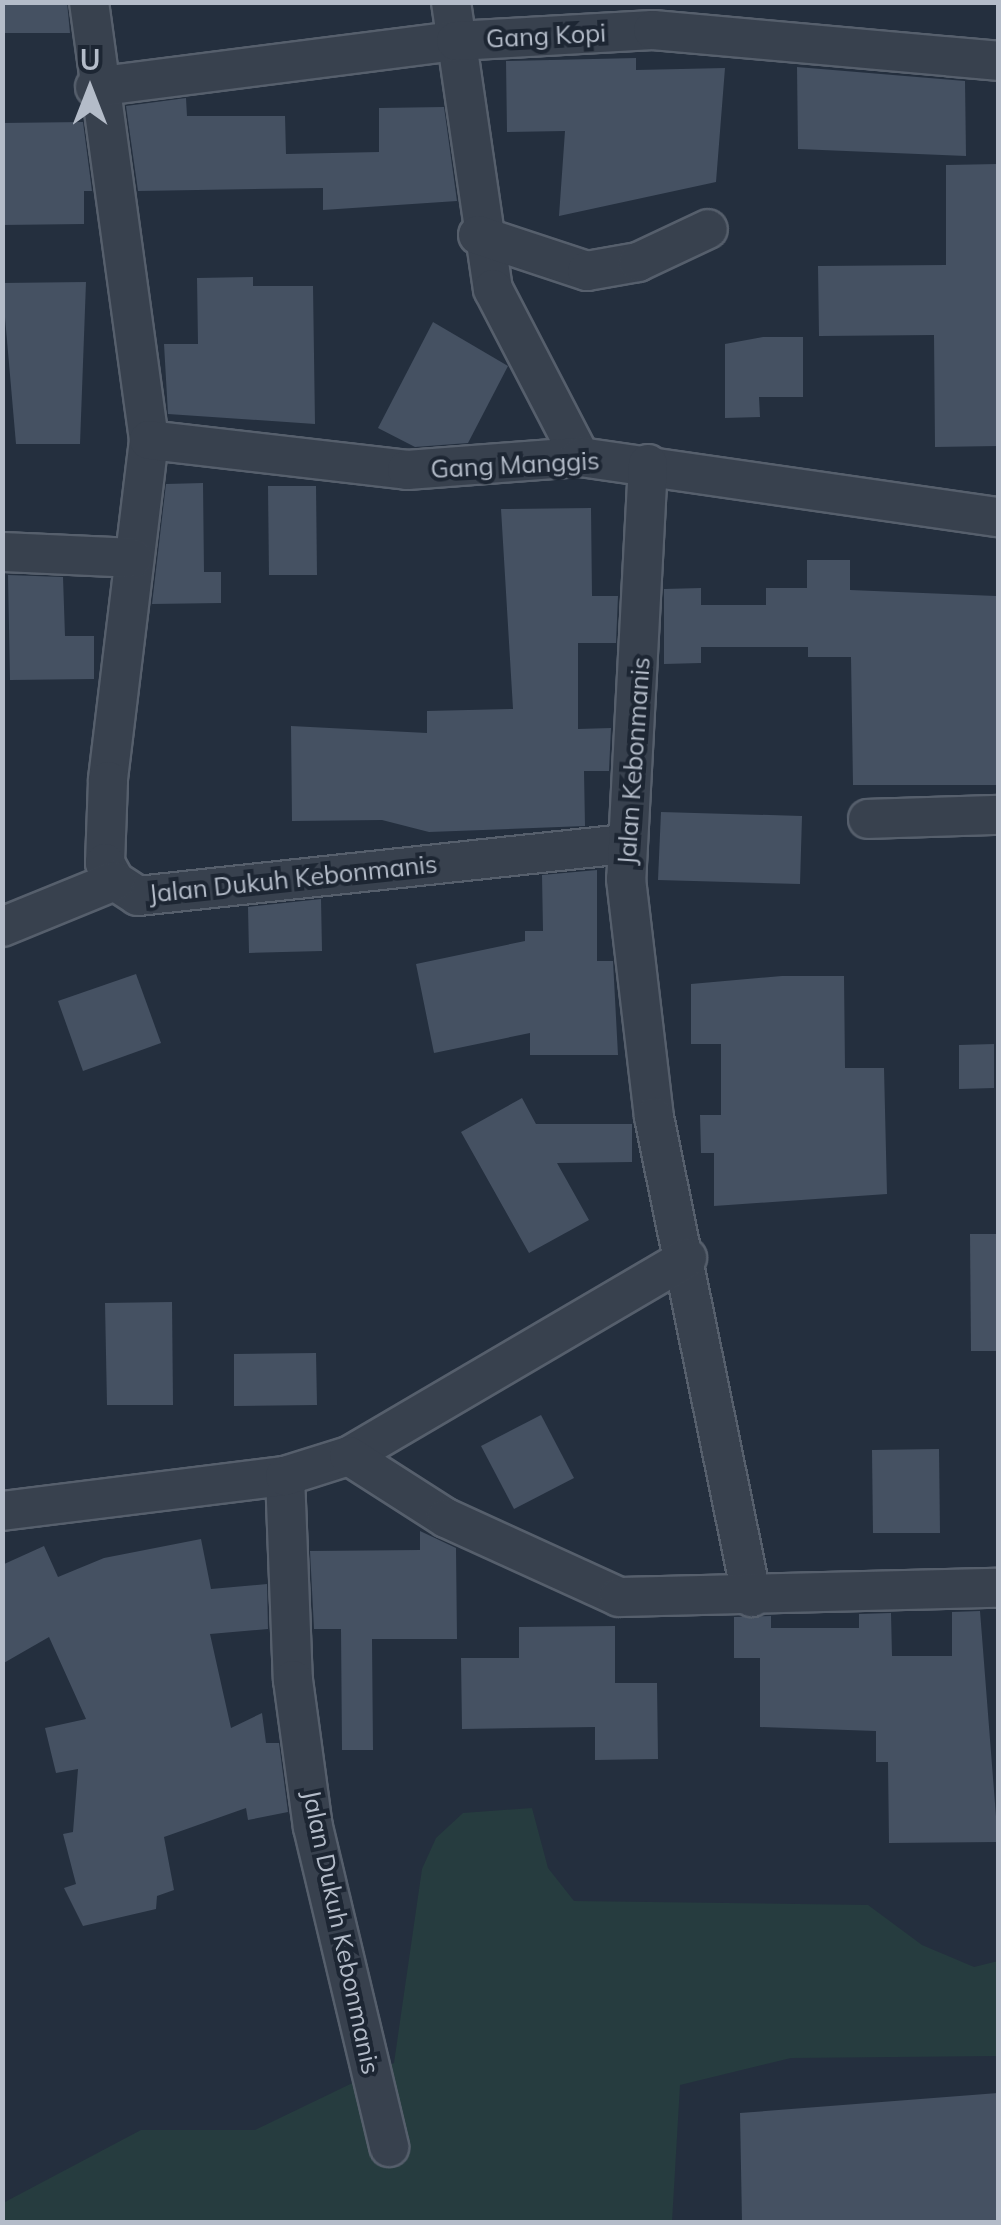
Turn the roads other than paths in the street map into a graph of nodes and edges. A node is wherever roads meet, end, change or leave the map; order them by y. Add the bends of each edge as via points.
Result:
1 (89, 2) edge
2 (452, 2) edge
3 (456, 42) junction
4 (998, 62) edge
5 (96, 87) junction
6 (708, 229) dead end
7 (478, 235) junction
8 (149, 440) junction
9 (580, 458) junction
10 (648, 464) junction
11 (998, 517) edge
12 (2, 552) edge
13 (133, 558) junction
14 (998, 815) edge
15 (868, 819) dead end
16 (624, 844) junction
17 (115, 882) junction
18 (2, 927) edge
19 (687, 1258) junction
20 (348, 1456) junction
21 (285, 1476) junction
22 (2, 1511) edge
23 (998, 1588) edge
24 (752, 1597) junction
25 (389, 2147) dead end

1 - 5 street, Jalan Dukuh Kebonmanis
2 - 3 street
3 - 4 street, Gang Kopi via 653,30
3 - 5 street, Gang Kopi
3 - 7 street
5 - 8 street, Jalan Dukuh Kebonmanis
6 - 7 street via 638,262 587,271
7 - 9 street via 510,332
8 - 9 street, Gang Manggis via 408,470
8 - 13 street, Jalan Dukuh Kebonmanis
9 - 10 street, Gang Manggis
10 - 11 street, Gang Manggis
10 - 16 street, Jalan Kebonmanis via 639,717
12 - 13 street
13 - 17 street, Jalan Dukuh Kebonmanis via 108,781 106,863
14 - 15 street
16 - 17 street, Jalan Dukuh Kebonmanis via 138,896
16 - 19 street, Jalan Kebonmanis via 654,1117
17 - 18 street
19 - 20 street
19 - 24 street
20 - 21 street
20 - 24 street via 463,1526 619,1597
21 - 22 street
21 - 25 street, Jalan Dukuh Kebonmanis via 294,1680 314,1828
23 - 24 street

